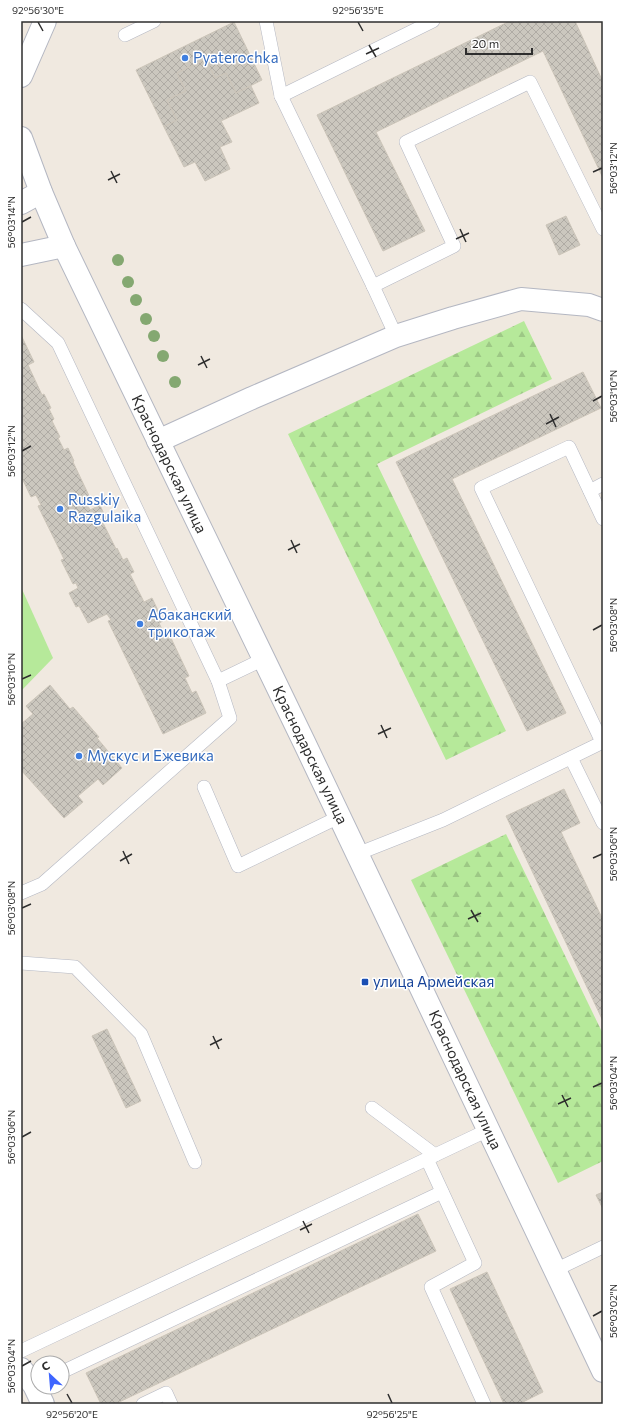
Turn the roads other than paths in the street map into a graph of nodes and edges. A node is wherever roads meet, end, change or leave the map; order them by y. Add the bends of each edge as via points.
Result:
1 (45, 21) edge
2 (154, 21) edge
3 (266, 21) edge
4 (433, 21) edge
5 (126, 35) dead end
6 (21, 76) edge
7 (281, 96) junction
8 (21, 138) edge
9 (41, 192) junction
10 (21, 204) edge
11 (603, 229) edge
12 (64, 246) junction
13 (21, 255) edge
14 (373, 286) junction
15 (21, 309) edge
16 (603, 310) edge
17 (396, 336) junction
18 (158, 441) junction
19 (603, 484) edge
20 (590, 491) junction
21 (603, 520) edge
22 (264, 659) junction
23 (218, 681) junction
24 (602, 742) edge
25 (571, 758) junction
26 (204, 787) dead end
27 (339, 816) junction
28 (603, 823) edge
29 (357, 854) junction
30 (21, 894) edge
31 (21, 963) edge
32 (372, 1108) dead end
33 (488, 1130) junction
34 (431, 1157) junction
35 (195, 1162) dead end
36 (442, 1192) junction
37 (603, 1247) edge
38 (555, 1270) junction
39 (21, 1351) edge
40 (70, 1368) edge
41 (603, 1372) edge
42 (143, 1404) edge
43 (171, 1404) edge
44 (484, 1404) edge

1 - 6 main road
2 - 5 lane
3 - 7 lane
4 - 7 lane
7 - 14 lane
8 - 9 main road, Краснодарская улица
9 - 10 main road
9 - 12 main road, Краснодарская улица
11 - 14 lane via 530,82 406,142 454,246
12 - 13 main road
12 - 18 main road, Краснодарская улица
14 - 17 lane
15 - 23 lane via 58,343
16 - 17 main road via 589,305 521,299
17 - 18 main road
18 - 22 main road, Краснодарская улица
19 - 20 lane
20 - 21 lane
20 - 24 lane via 569,447 481,488
22 - 23 lane
22 - 27 main road, Краснодарская улица
23 - 30 lane via 230,718 42,884
24 - 25 lane
25 - 28 lane
25 - 29 lane via 443,820
26 - 27 lane via 238,866
27 - 29 main road, Краснодарская улица
29 - 33 main road, Краснодарская улица
31 - 35 lane via 75,967 140,1034
32 - 34 lane
33 - 34 lane
33 - 38 main road, Краснодарская улица
34 - 36 lane
34 - 39 lane
36 - 40 lane
36 - 44 lane via 475,1264 432,1287
37 - 38 lane
38 - 41 main road, Краснодарская улица
42 - 43 lane via 166,1393

